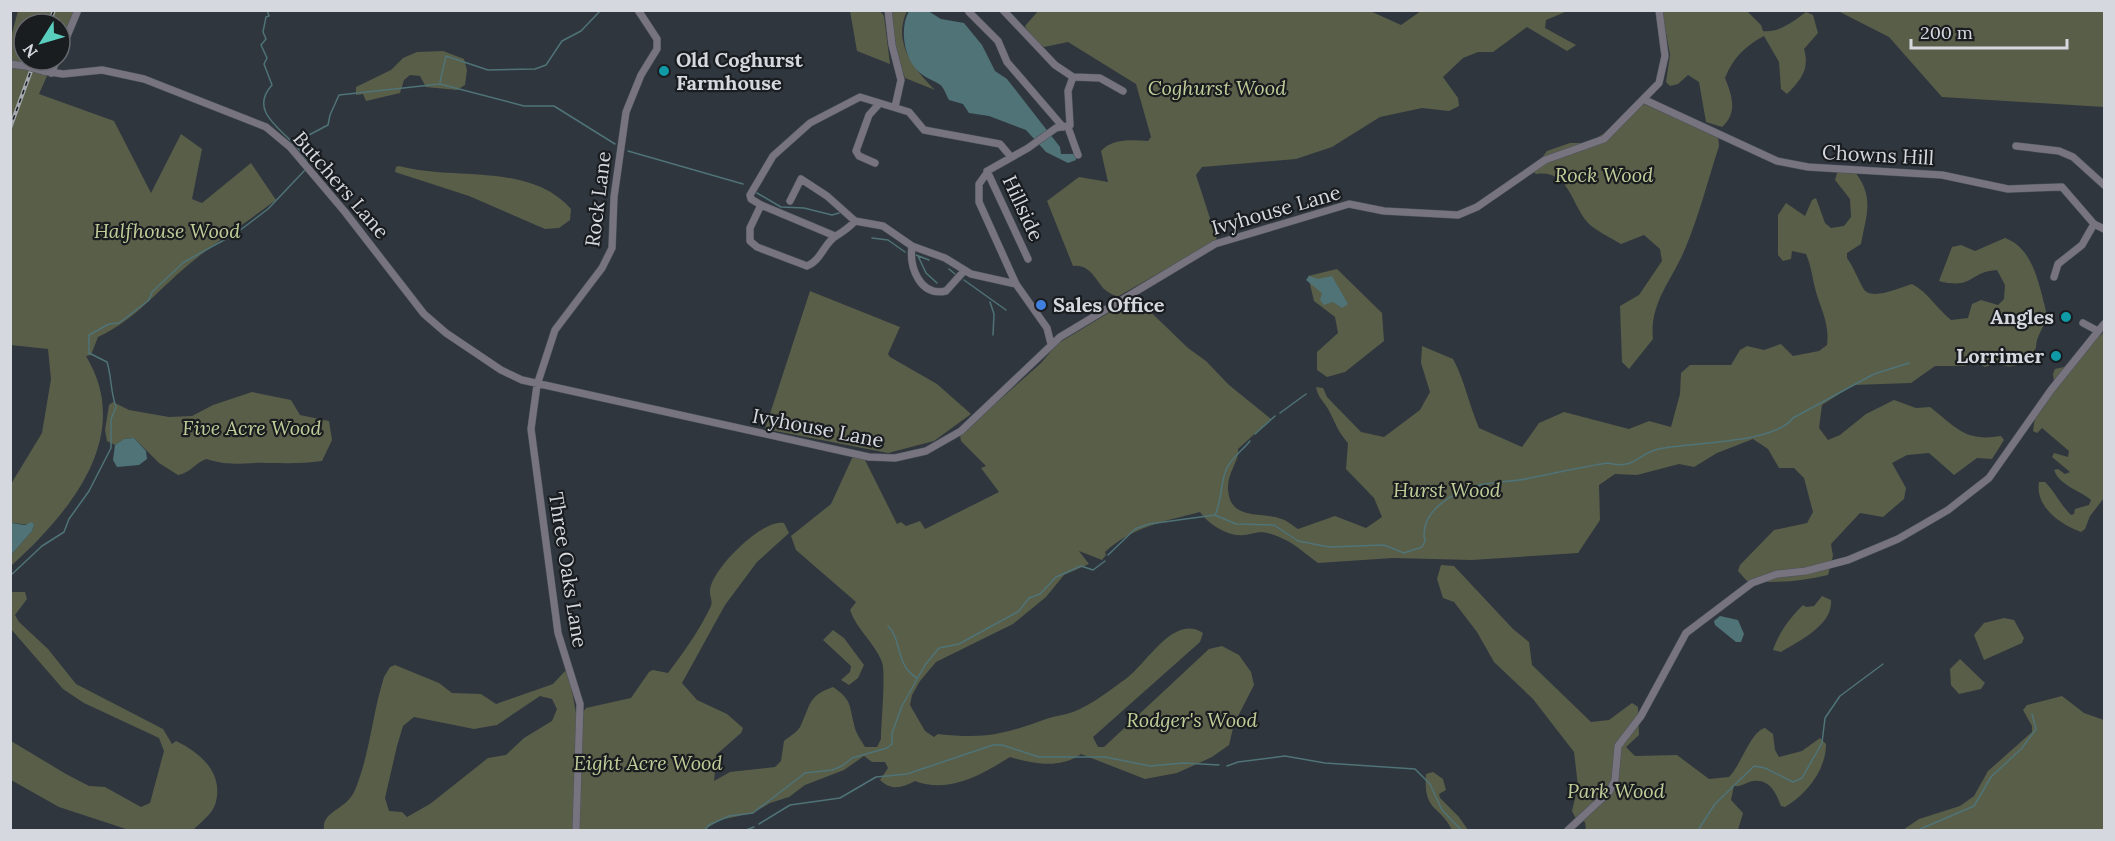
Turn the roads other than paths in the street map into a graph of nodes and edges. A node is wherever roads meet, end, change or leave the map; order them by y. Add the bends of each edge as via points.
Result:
1 (78, 10) edge
2 (638, 10) edge
3 (888, 10) edge
4 (1004, 10) edge
5 (1659, 10) edge
6 (969, 12) edge
7 (72, 24) edge
8 (10, 64) edge
9 (51, 73) joint
10 (1072, 76) junction
11 (1123, 91) dead end
12 (1645, 100) junction
13 (879, 104) junction
14 (895, 107) junction
15 (1066, 129) junction
16 (2016, 146) dead end
17 (1078, 155) dead end
18 (1011, 157) junction
19 (875, 163) dead end
20 (987, 171) junction
21 (2104, 185) edge
22 (790, 201) dead end
23 (761, 205) junction
24 (855, 220) junction
25 (2094, 224) junction
26 (2104, 229) edge
27 (835, 236) junction
28 (912, 246) junction
29 (1028, 259) dead end
30 (964, 271) junction
31 (2054, 277) dead end
32 (1016, 284) junction
33 (2083, 323) dead end
34 (2104, 324) edge
35 (1047, 328) junction
36 (2098, 331) junction
37 (1060, 337) junction
38 (1051, 344) junction
39 (537, 385) junction
40 (576, 831) edge
41 (1568, 831) edge

1 - 7 street
2 - 39 street, Rock Lane via 657,39 657,49 626,112 614,196 612,248 602,268 555,330
3 - 14 street via 901,80
4 - 10 street via 1055,65
5 - 12 street, Ivyhouse Lane via 1663,71
6 - 15 street via 998,41 1007,62
8 - 9 street, Butchers Lane, bridge
9 - 39 street, Butchers Lane via 102,70 144,79 266,127 290,147 368,239 424,314 501,370
10 - 11 street via 1100,78
10 - 15 street via 1068,92 1071,122
12 - 25 street, Chowns Hill via 1777,160 1808,167 1942,175 2008,189 2062,188
12 - 37 street, Ivyhouse Lane via 1604,139 1545,160 1464,213 1403,213 1349,204 1233,238 1184,261
13 - 14 street
13 - 19 street via 869,115 856,151
13 - 23 street via 860,97 816,118 773,156 751,198
14 - 18 street via 909,112 924,130 1000,144
15 - 17 street
15 - 18 street via 1051,132
16 - 21 street via 2059,151 2073,157
18 - 20 street
20 - 29 street, Hillside
20 - 32 street via 979,184 978,202
22 - 24 street via 801,179
23 - 27 street
23 - 27 street via 750,228 750,241 757,247 807,266 813,264
24 - 27 street
24 - 28 street via 883,226
25 - 26 street, Chowns Hill
25 - 31 street via 2082,245 2058,264
28 - 30 street via 945,258
28 - 30 street via 914,272 930,288 946,291
30 - 32 street
32 - 35 street
33 - 36 street
34 - 36 street
35 - 37 street
35 - 38 street
36 - 41 street via 1989,478 1948,510 1898,539 1848,560 1752,583 1686,633 1641,716 1618,746 1615,780 1609,792
37 - 38 street, Ivyhouse Lane
38 - 39 street, Ivyhouse Lane via 954,437 931,449 895,458 812,446
39 - 40 street, Three Oaks Lane via 531,447 543,504 558,633 580,704

